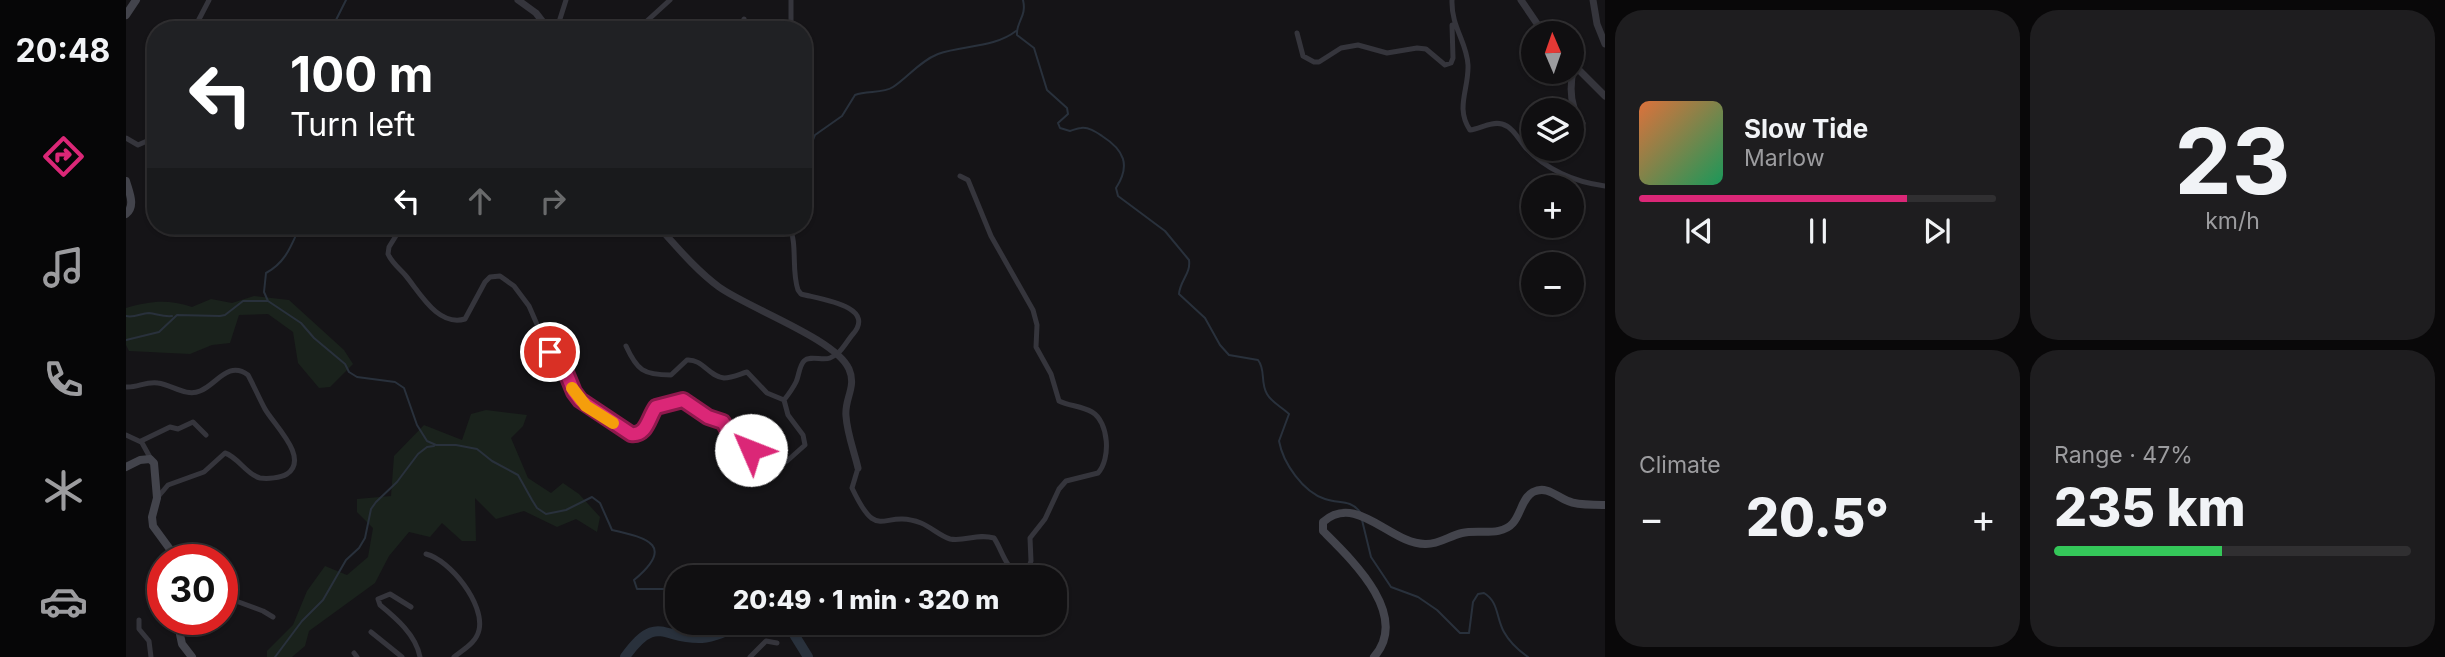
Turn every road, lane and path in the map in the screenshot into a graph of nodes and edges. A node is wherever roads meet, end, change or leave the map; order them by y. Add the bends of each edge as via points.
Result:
1 (136, 0) edge
2 (209, 0) edge
3 (518, 0) edge
4 (566, 0) edge
5 (670, 0) edge
6 (791, 0) edge
7 (1452, 0) edge
8 (1521, 0) edge
9 (1593, 0) edge
10 (126, 15) edge
11 (1452, 20) junction
12 (198, 21) edge
13 (542, 21) edge
14 (559, 21) edge
15 (648, 21) edge
16 (791, 21) edge
17 (1535, 21) edge
18 (1297, 33) dead end
19 (1605, 44) edge
20 (1584, 74) edge
21 (1605, 96) edge
22 (126, 138) edge
23 (147, 143) edge
24 (960, 176) dead end
25 (126, 181) edge
26 (1605, 186) edge
27 (126, 214) edge
28 (396, 235) edge
29 (666, 235) edge
30 (793, 235) edge
31 (626, 346) dead end
32 (837, 354) junction
33 (126, 387) edge
34 (784, 400) junction
35 (126, 435) edge
36 (206, 435) dead end
37 (141, 442) junction
38 (152, 461) junction
39 (126, 467) edge
40 (858, 468) joint
41 (157, 498) junction
42 (1605, 505) edge
43 (166, 544) edge
44 (426, 554) dead end
45 (238, 602) edge
46 (411, 607) dead end
47 (273, 617) dead end
48 (139, 620) dead end
49 (371, 632) dead end
50 (180, 635) edge
51 (777, 643) dead end
52 (151, 657) edge
53 (192, 657) edge
54 (402, 657) edge
55 (420, 657) edge
56 (453, 657) edge
57 (750, 657) edge
58 (1374, 657) edge

1 - 10 main road
2 - 12 street
3 - 13 street
4 - 14 street
5 - 15 street
6 - 16 street
7 - 11 street
8 - 17 street
9 - 19 street
11 - 18 street via 1453,58 1446,65 1426,49 1387,53 1358,45 1314,62 1303,56
11 - 26 street via 1468,64 1461,103 1470,130 1502,124 1547,166
20 - 21 street
22 - 23 street via 138,145
24 - 40 street via 968,180 991,236 1033,310 1036,347 1059,401 1092,412 1102,423 1105,462 1098,473 1066,481 1059,489 1030,538 1030,567 1019,575 1005,561 994,538 949,538 915,522 867,517 852,488
25 - 27 main road via 132,205
28 - 34 street via 388,254 430,307 451,320 468,317 490,277 507,280 529,306 576,396 631,434 644,430 656,407 683,400 723,422 738,444 781,464 806,443
29 - 32 street via 720,287
30 - 32 street via 801,295 847,307 858,315 858,328
31 - 34 street via 641,370 671,375 684,362 694,360 720,377 747,372 767,393
32 - 34 street via 804,360
32 - 40 street via 854,382 846,414
33 - 41 street via 155,383 193,393 224,373 243,372 293,452 292,469 275,478 257,477 225,453 204,472 168,485
35 - 37 street
36 - 37 street via 193,422
37 - 38 street
38 - 39 main road via 140,460
38 - 41 main road
41 - 43 main road via 153,526
42 - 58 main road via 1569,502 1542,490 1525,500 1512,525 1504,530 1474,531 1424,544 1361,515 1330,516 1323,522 1323,531 1354,563 1382,607 1386,632
44 - 56 street via 452,570 477,610 480,625 476,638
45 - 47 street
46 - 55 street via 390,594 379,599 416,643
48 - 52 street
49 - 54 street
50 - 53 main road
51 - 57 street via 766,641

